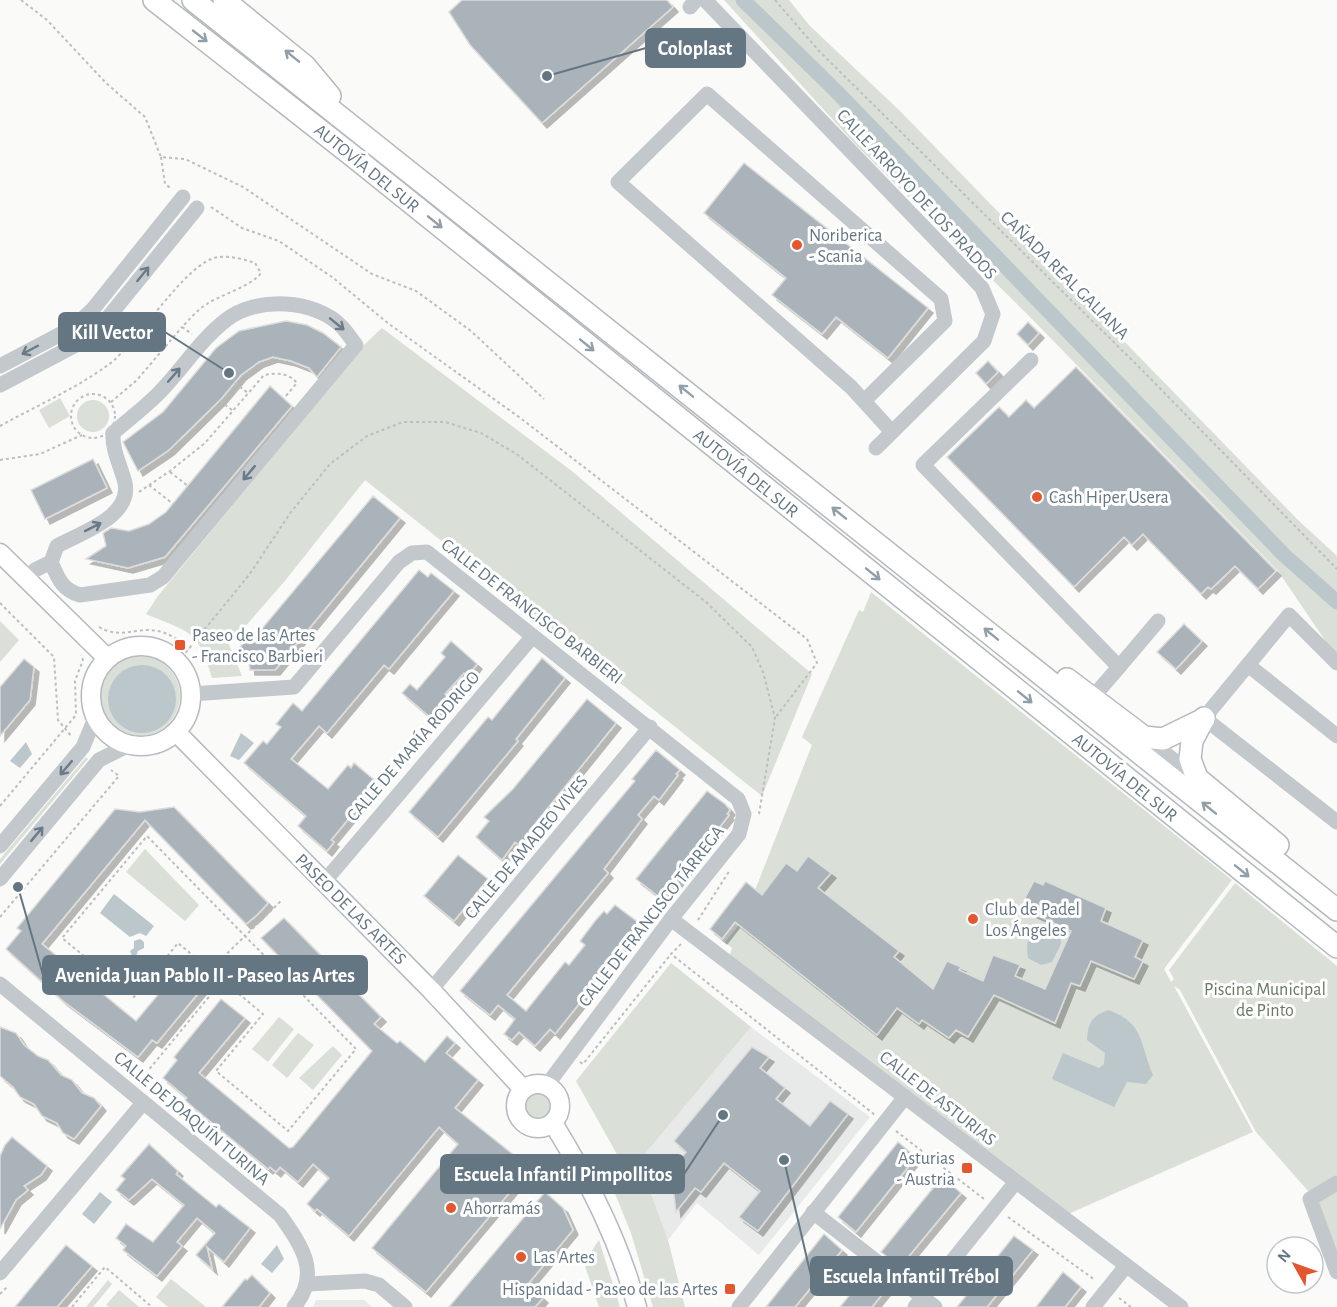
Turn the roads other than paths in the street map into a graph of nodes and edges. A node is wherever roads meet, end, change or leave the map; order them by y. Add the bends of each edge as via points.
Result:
1 (154, 0) edge
2 (193, 0) edge
3 (224, 0) edge
4 (705, 0) edge
5 (359, 131) junction
6 (183, 197) road end
7 (196, 208) road end
8 (1030, 360) dead end
9 (0, 366) edge
10 (0, 385) edge
11 (864, 401) junction
12 (892, 432) junction
13 (876, 448) dead end
14 (0, 553) edge
15 (51, 562) junction
16 (26, 579) junction
17 (1158, 621) dead end
18 (533, 636) junction
19 (1013, 651) junction
20 (107, 658) junction
21 (1337, 663) edge
22 (1248, 665) junction
23 (1119, 667) junction
24 (191, 694) junction
25 (1093, 697) junction
26 (95, 718) junction
27 (1204, 718) junction
28 (650, 727) junction
29 (176, 732) junction
30 (1337, 736) edge
31 (1144, 737) junction
32 (129, 745) junction
33 (1197, 778) junction
34 (1337, 822) edge
35 (0, 846) edge
36 (0, 879) edge
37 (324, 882) junction
38 (1337, 910) edge
39 (671, 919) junction
40 (1337, 947) edge
41 (0, 984) edge
42 (431, 990) junction
43 (547, 1085) junction
44 (523, 1089) junction
45 (905, 1097) junction
46 (143, 1102) junction
47 (553, 1123) junction
48 (1015, 1183) junction
49 (1337, 1183) edge
50 (813, 1212) junction
51 (1126, 1266) junction
52 (1337, 1272) edge
53 (0, 1273) edge
54 (308, 1284) junction
55 (919, 1302) edge
56 (294, 1307) edge
57 (405, 1307) edge
58 (637, 1307) edge
59 (739, 1307) edge
60 (935, 1307) edge
61 (1093, 1307) edge
62 (1181, 1307) edge

1 -> 40 highway, AUTOVÍA DEL SUR
2 - 5 highway, AUTOVÍA DEL SUR
5 -> 3 highway via 305,66
4 - 12 street, CALLE ARROYO DE LOS PRADOS via 969,274 989,301 993,314 984,341
19 -> 5 highway, AUTOVÍA DEL SUR
6 -> 9 street via 74,327
10 -> 7 street via 85,340 106,320
8 - 23 street via 923,465
11 - 11 street via 618,182 707,94 941,299 945,321
11 - 12 street
12 - 13 street, CALLE ARROYO DE LOS PRADOS
14 - 16 main road
15 -> 15 street via 57,546 106,520 124,501 126,486 112,446 113,433 159,393 202,341 228,318 269,304 293,305 317,311 341,326 356,345 163,577 150,585 80,595 62,586
15 - 16 street
16 - 20 main road
17 - 23 street
18 - 24 street, CALLE DE FRANCISCO BARBIERI via 434,556 419,551 399,562 294,687
18 - 28 street, CALLE DE FRANCISCO BARBIERI
18 - 37 street, CALLE DE MARÍA RODRIGO
19 - 25 highway via 1054,670
38 -> 19 highway, AUTOVÍA DEL SUR
20 - 24 main road via 137,646 184,656
20 - 26 main road via 96,672 91,690
21 - 22 street via 1289,615
22 - 27 street
22 - 30 street
23 - 25 street
24 - 29 main road via 185,720
25 - 31 highway
26 - 32 main road via 106,732
26 -> 35 street via 83,747
27 - 31 highway via 1164,739
27 - 33 highway via 1192,741 1190,759
27 - 34 street
28 - 39 street, CALLE DE FRANCISCO TÁRREGA via 731,792 744,814 740,834
28 - 42 street, CALLE DE AMADEO VIVES
29 - 32 main road via 152,745
29 - 37 main road, PASEO DE LAS ARTES
31 - 33 street
36 -> 32 street via 99,760
33 - 38 highway via 1304,867
37 - 42 main road, PASEO DE LAS ARTES
39 - 43 street, CALLE DE FRANCISCO TÁRREGA
39 - 45 street, CALLE DE ASTURIAS
41 - 46 street, CALLE DE JOAQUÍN TURINA
42 - 44 main road, PASEO DE LAS ARTES
43 - 44 main road via 535,1083
43 - 47 main road via 560,1102 560,1113
44 - 47 main road via 516,1100 521,1122 532,1128
45 - 48 street, CALLE DE ASTURIAS
45 - 50 street
46 - 53 street
46 - 54 street, CALLE DE JOAQUÍN TURINA via 280,1215 298,1240 306,1261
47 - 58 main road via 608,1221
48 - 51 street, CALLE DE ASTURIAS
48 - 55 street
49 - 52 street via 1310,1199
50 - 55 street
50 - 59 street
51 - 61 street
51 - 62 street, CALLE DE ASTURIAS
54 - 56 street
54 - 57 street via 365,1281 379,1286
55 - 60 street

